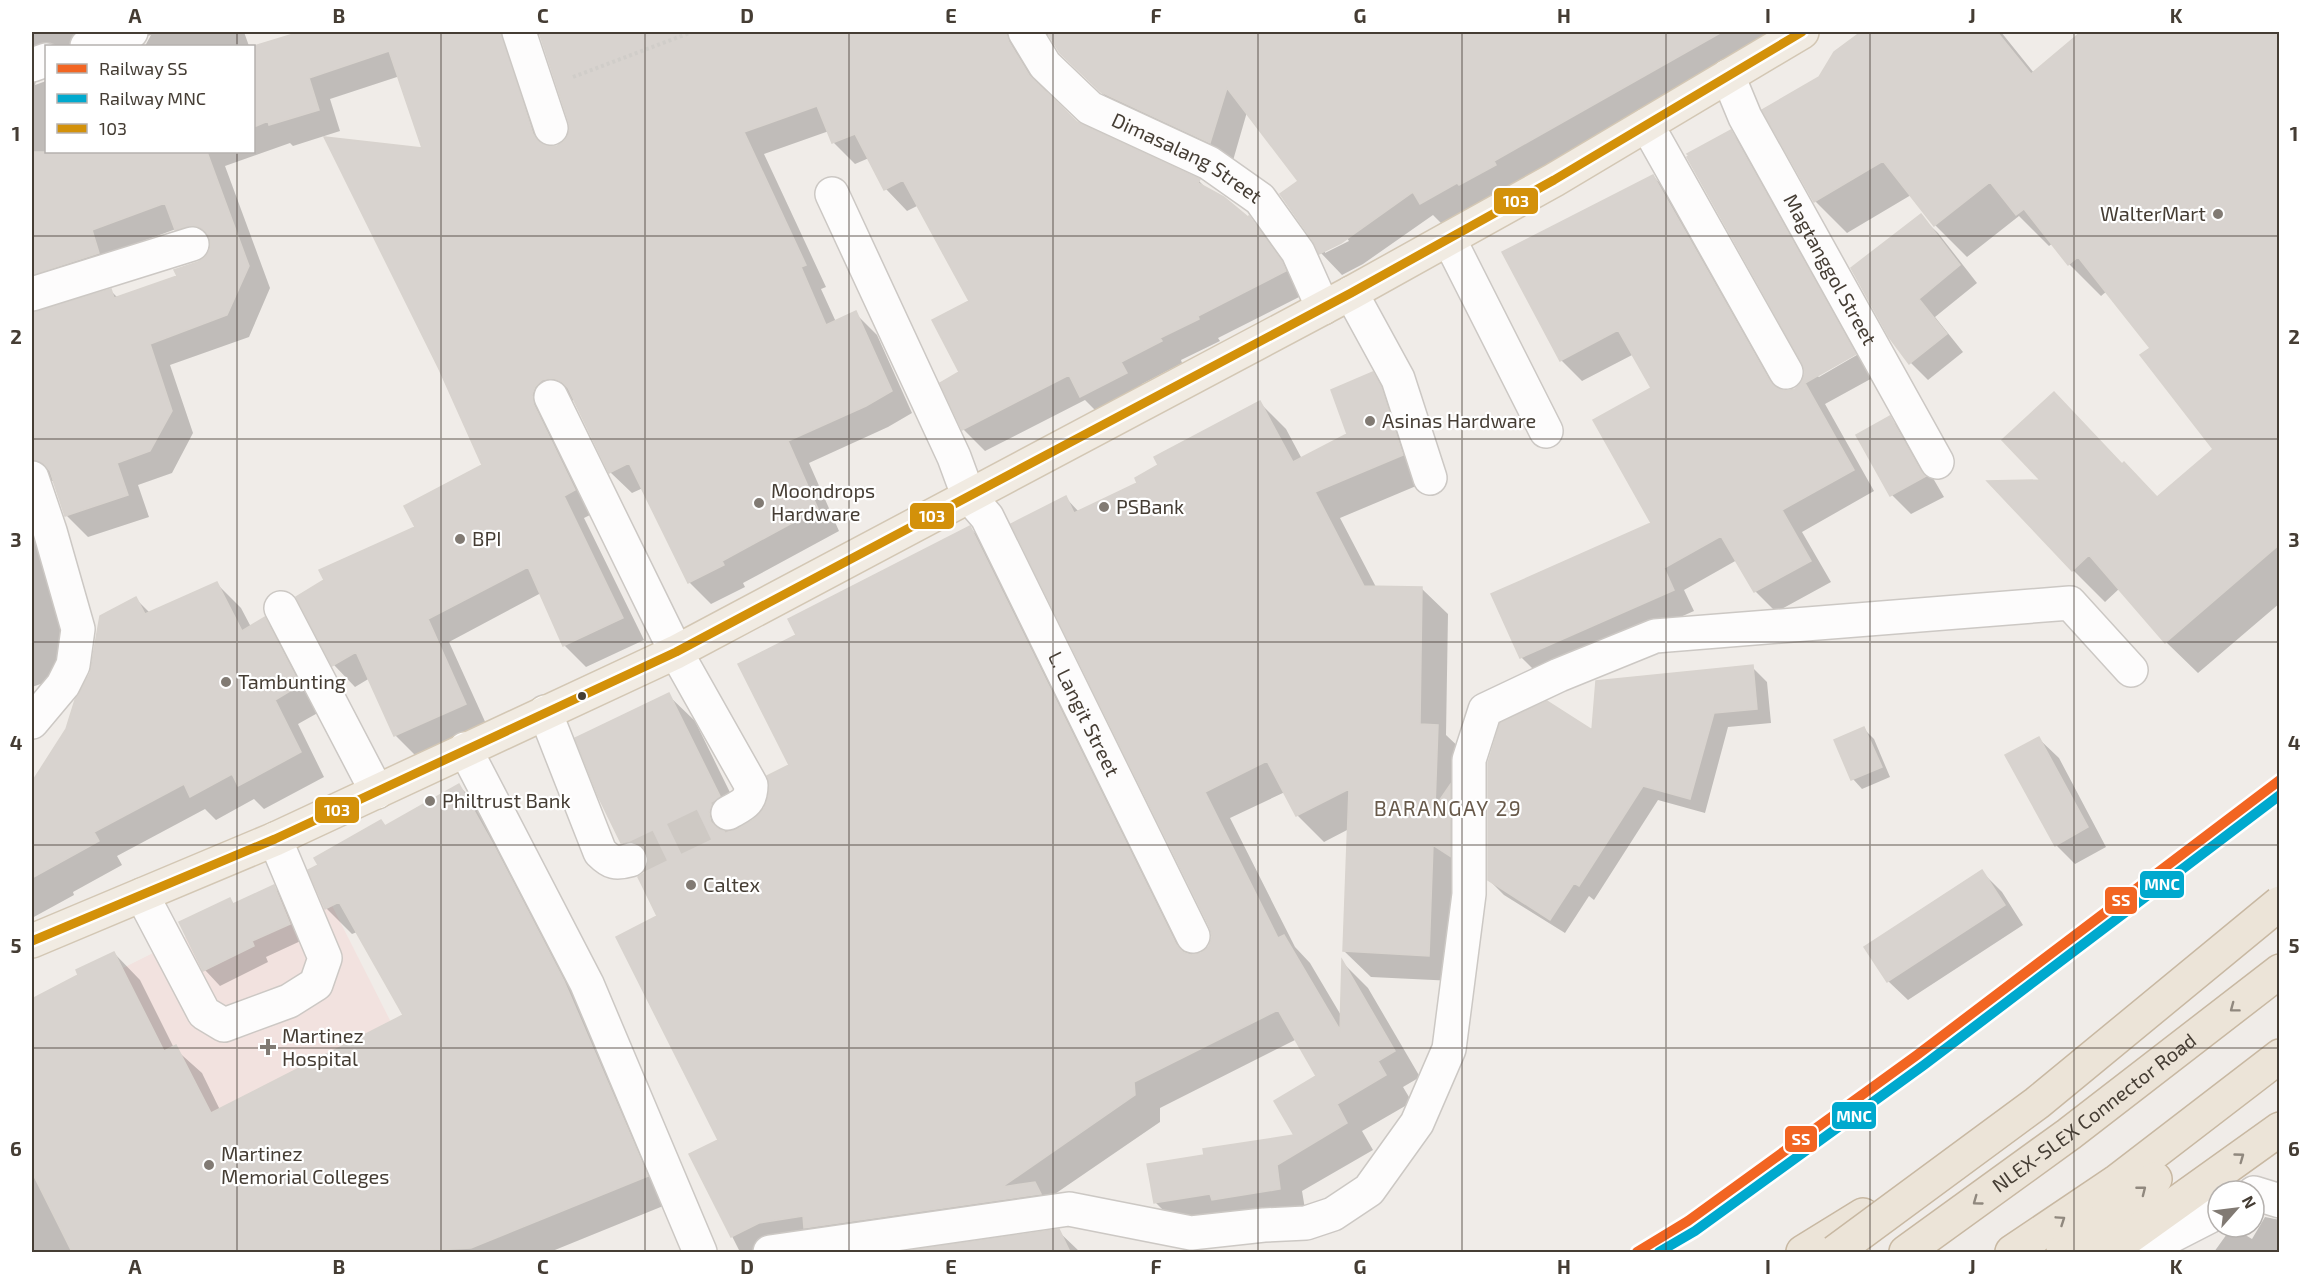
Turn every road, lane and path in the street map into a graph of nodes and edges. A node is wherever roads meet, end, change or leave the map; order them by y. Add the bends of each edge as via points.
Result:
1 (131, 32) edge
2 (519, 32) edge
3 (692, 32) edge
4 (1025, 32) edge
5 (1802, 32) edge
6 (90, 45) edge
7 (1728, 76) junction
8 (539, 90) junction
9 (1647, 125) junction
10 (551, 128) dead end
11 (832, 194) dead end
12 (1449, 239) junction
13 (192, 244) dead end
14 (32, 294) edge
15 (1337, 301) junction
16 (1786, 372) dead end
17 (551, 397) dead end
18 (1546, 430) dead end
19 (1937, 462) dead end
20 (32, 478) edge
21 (1430, 478) dead end
22 (968, 495) junction
23 (41, 534) edge
24 (281, 608) dead end
25 (676, 652) junction
26 (2131, 670) dead end
27 (545, 712) junction
28 (32, 722) edge
29 (465, 749) junction
30 (378, 792) junction
31 (728, 813) tunnel mouth
32 (275, 839) junction
33 (630, 860) tunnel mouth
34 (142, 895) junction
35 (2280, 903) edge
36 (2280, 913) edge
37 (1194, 936) dead end
38 (32, 941) edge
39 (2280, 971) edge
40 (2280, 1056) edge
41 (2280, 1082) edge
42 (2280, 1129) edge
43 (2206, 1218) edge
44 (700, 1252) edge
45 (770, 1252) edge
46 (1803, 1252) edge
47 (1835, 1252) edge
48 (1906, 1252) edge
49 (2012, 1252) edge
50 (2063, 1252) edge
51 (2108, 1252) edge
52 (2140, 1252) edge

1 - 6 street
2 - 8 street
3 - 8 path
4 - 15 street, Dimasalang Street via 1045,65 1090,108 1209,163 1260,199
5 - 7 main road
7 - 9 main road
7 - 19 street, Magtanggol Street via 1745,117
8 - 10 street
9 - 12 main road
9 - 16 street
11 - 22 street
12 - 15 main road
12 - 18 street
13 - 14 street
15 - 21 street, Dimasalang Street via 1398,379
15 - 22 main road
17 - 25 street
20 - 23 street
22 - 25 main road
22 - 37 street, L. Langit Street via 987,517
23 - 28 street via 78,629 73,665 63,685
24 - 30 street
25 - 27 main road
25 - 31 street via 751,785 751,795 745,803
26 - 45 street via 2070,603 1655,636 1559,675 1485,710 1469,760 1469,894 1449,1049 1417,1123 1369,1190 1333,1214 1306,1223 1191,1233 1069,1209
27 - 29 main road
27 - 33 street via 600,852 618,864
29 - 30 main road
29 - 44 street via 587,984
30 - 32 main road
32 - 34 main road
32 - 34 street via 325,958 316,984 289,1001 224,1025 204,1013
34 - 38 main road
35 - 47 highway, bridge via 2037,1103
36 - 46 highway via 1932,1174
39 -> 48 highway, NLEX-SLEX Connector Road via 2069,1134
49 -> 40 highway via 2116,1182
50 -> 41 highway
51 -> 42 highway
43 - 52 street

